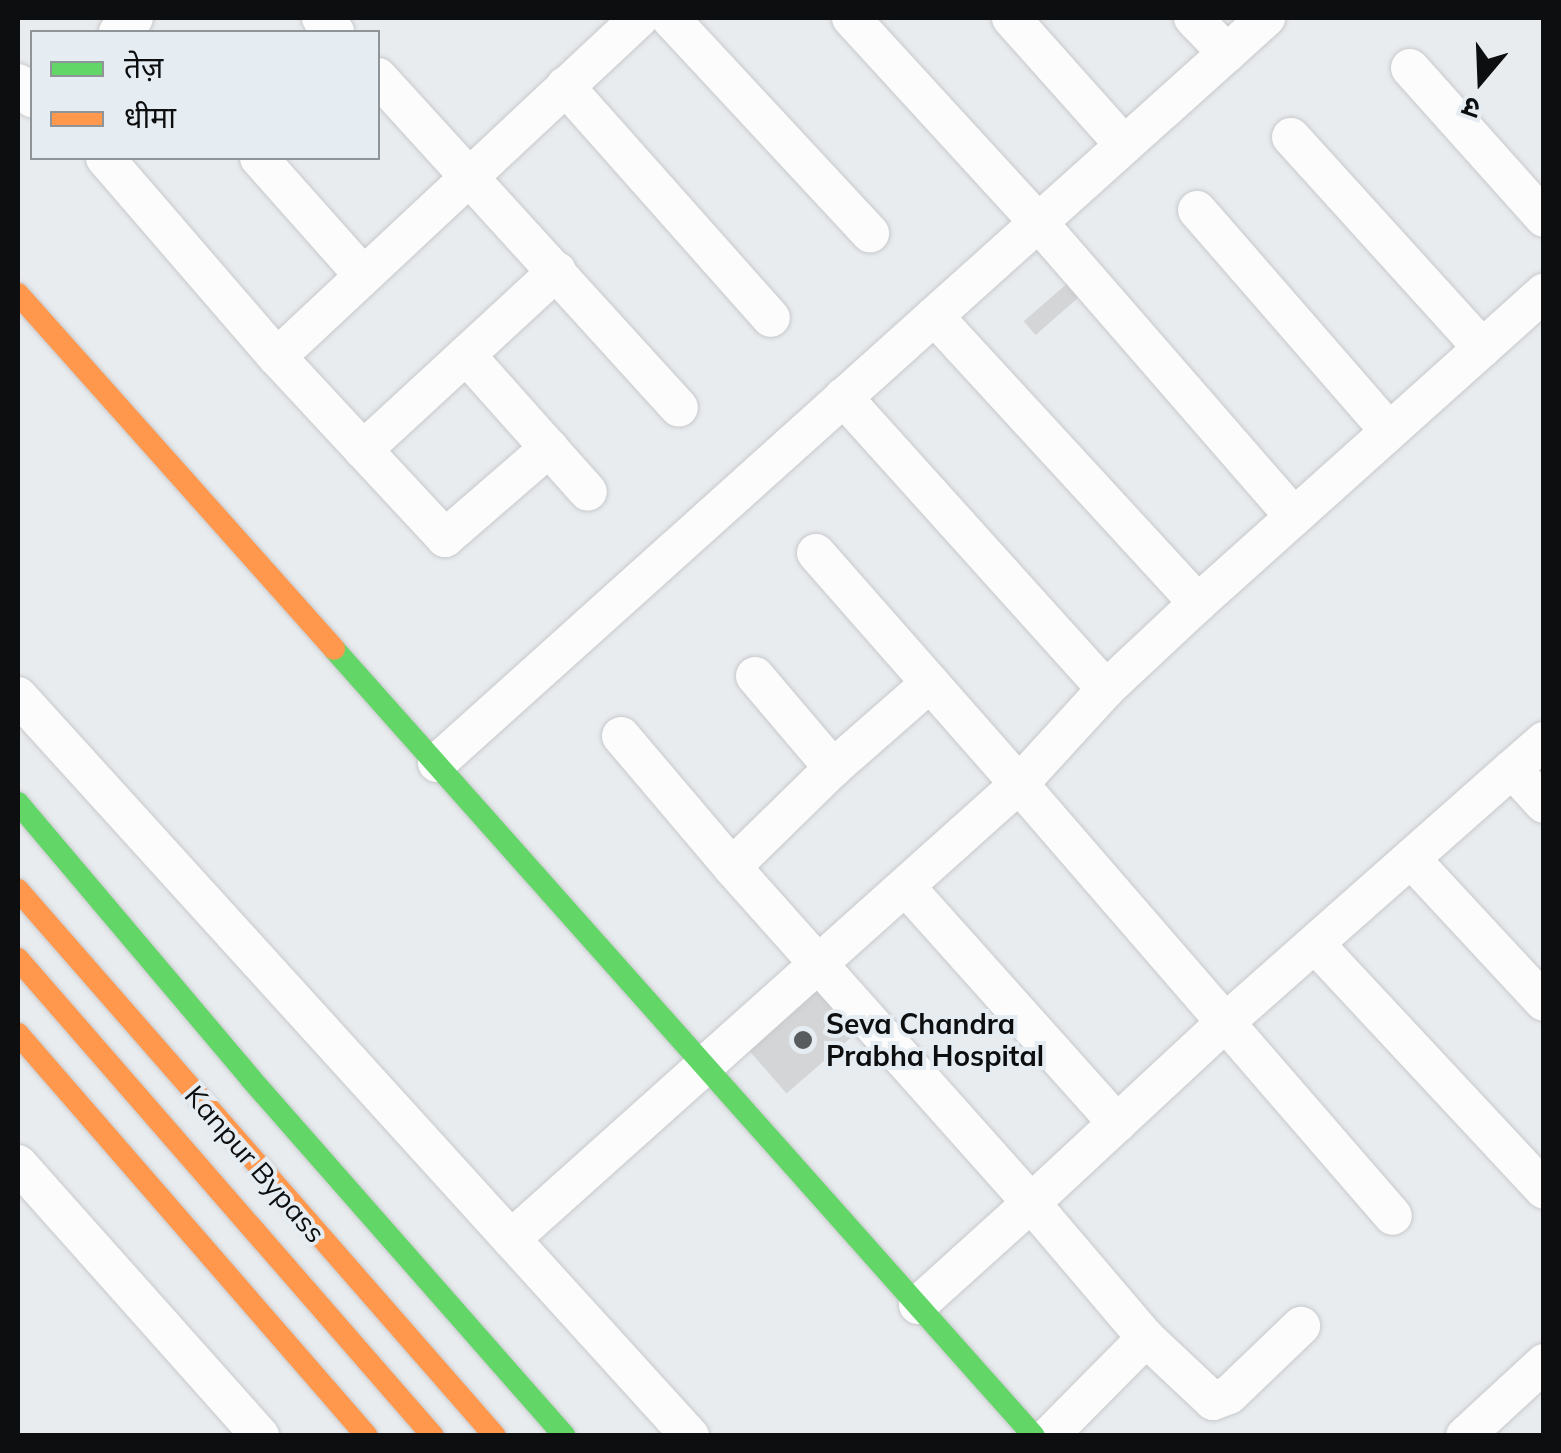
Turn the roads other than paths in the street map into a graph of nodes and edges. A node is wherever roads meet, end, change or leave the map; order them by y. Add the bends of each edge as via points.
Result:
1 (639, 18) edge
2 (670, 18) edge
3 (852, 18) edge
4 (1011, 18) edge
5 (1193, 18) edge
6 (1266, 18) edge
7 (1227, 53) junction
8 (1410, 68) dead end
9 (380, 79) edge
10 (564, 86) junction
11 (1291, 137) dead end
12 (1124, 145) junction
13 (106, 160) edge
14 (261, 160) edge
15 (469, 174) junction
16 (1197, 210) dead end
17 (1544, 218) edge
18 (1038, 222) junction
19 (870, 233) dead end
20 (556, 271) junction
21 (363, 275) junction
22 (1544, 293) edge
23 (18, 294) edge
24 (934, 316) junction
25 (772, 318) dead end
26 (1482, 348) junction
27 (466, 355) junction
28 (277, 357) junction
29 (843, 397) junction
30 (679, 408) dead end
31 (1388, 430) junction
32 (549, 448) junction
33 (363, 450) junction
34 (588, 492) dead end
35 (1292, 514) junction
36 (816, 553) dead end
37 (1198, 602) junction
38 (755, 676) dead end
39 (930, 683) junction
40 (1106, 689) junction
41 (18, 696) edge
42 (620, 736) dead end
43 (1544, 741) edge
44 (438, 762) junction
45 (833, 768) junction
46 (1512, 769) junction
47 (1020, 784) junction
48 (18, 802) edge
49 (1544, 804) edge
50 (1411, 858) junction
51 (732, 867) junction
52 (906, 887) junction
53 (18, 890) edge
54 (1315, 944) junction
55 (18, 959) edge
56 (817, 963) junction
57 (1544, 1002) edge
58 (1228, 1021) junction
59 (18, 1034) edge
60 (704, 1064) junction
61 (1117, 1123) junction
62 (18, 1164) edge
63 (1544, 1190) edge
64 (1031, 1203) junction
65 (1393, 1216) dead end
66 (511, 1239) junction
67 (918, 1305) junction
68 (1301, 1326) dead end
69 (1146, 1338) junction
70 (1544, 1362) edge
71 (260, 1436) edge
72 (367, 1436) edge
73 (434, 1436) edge
74 (496, 1436) edge
75 (565, 1436) edge
76 (690, 1436) edge
77 (1034, 1436) edge
78 (1049, 1436) edge
79 (1466, 1436) edge

1 - 10 street
2 - 19 street
3 - 18 street
4 - 12 street
5 - 7 street
6 - 7 street
7 - 12 street
8 - 17 street
9 - 15 street
10 - 15 street
10 - 25 street
11 - 26 street
12 - 18 street
13 - 28 street
14 - 21 street
15 - 20 street
15 - 21 street
16 - 31 street
18 - 24 street
18 - 35 street
20 - 27 street
20 - 30 street
21 - 28 street
22 - 26 street
23 - 44 main road
24 - 29 street
24 - 37 street
26 - 31 street
27 - 32 street
27 - 33 street
28 - 33 street
29 - 40 street
29 - 44 street
31 - 35 street
32 - 33 street via 445,538
32 - 34 street
35 - 37 street
36 - 39 street
37 - 40 street
38 - 45 street
39 - 45 street
39 - 47 street
40 - 47 street
41 - 66 street
42 - 51 street
43 - 46 street
44 - 60 main road
45 - 51 street
46 - 49 street
46 - 50 street
47 - 52 street
47 - 58 street
48 - 75 main road
50 - 54 street
50 - 57 street
51 - 56 street
52 - 56 street
52 - 61 street
53 - 74 main road, Kanpur Bypass
54 - 58 street
54 - 63 street
55 - 73 main road, Kanpur Bypass
56 - 60 street
56 - 64 street
58 - 61 street
58 - 65 street
59 - 72 main road
60 - 66 street
60 - 67 main road
61 - 64 street
62 - 71 street
64 - 67 street
64 - 69 street
66 - 76 street
67 - 77 main road
68 - 69 street via 1230,1395 1214,1400
69 - 78 street
70 - 79 street

